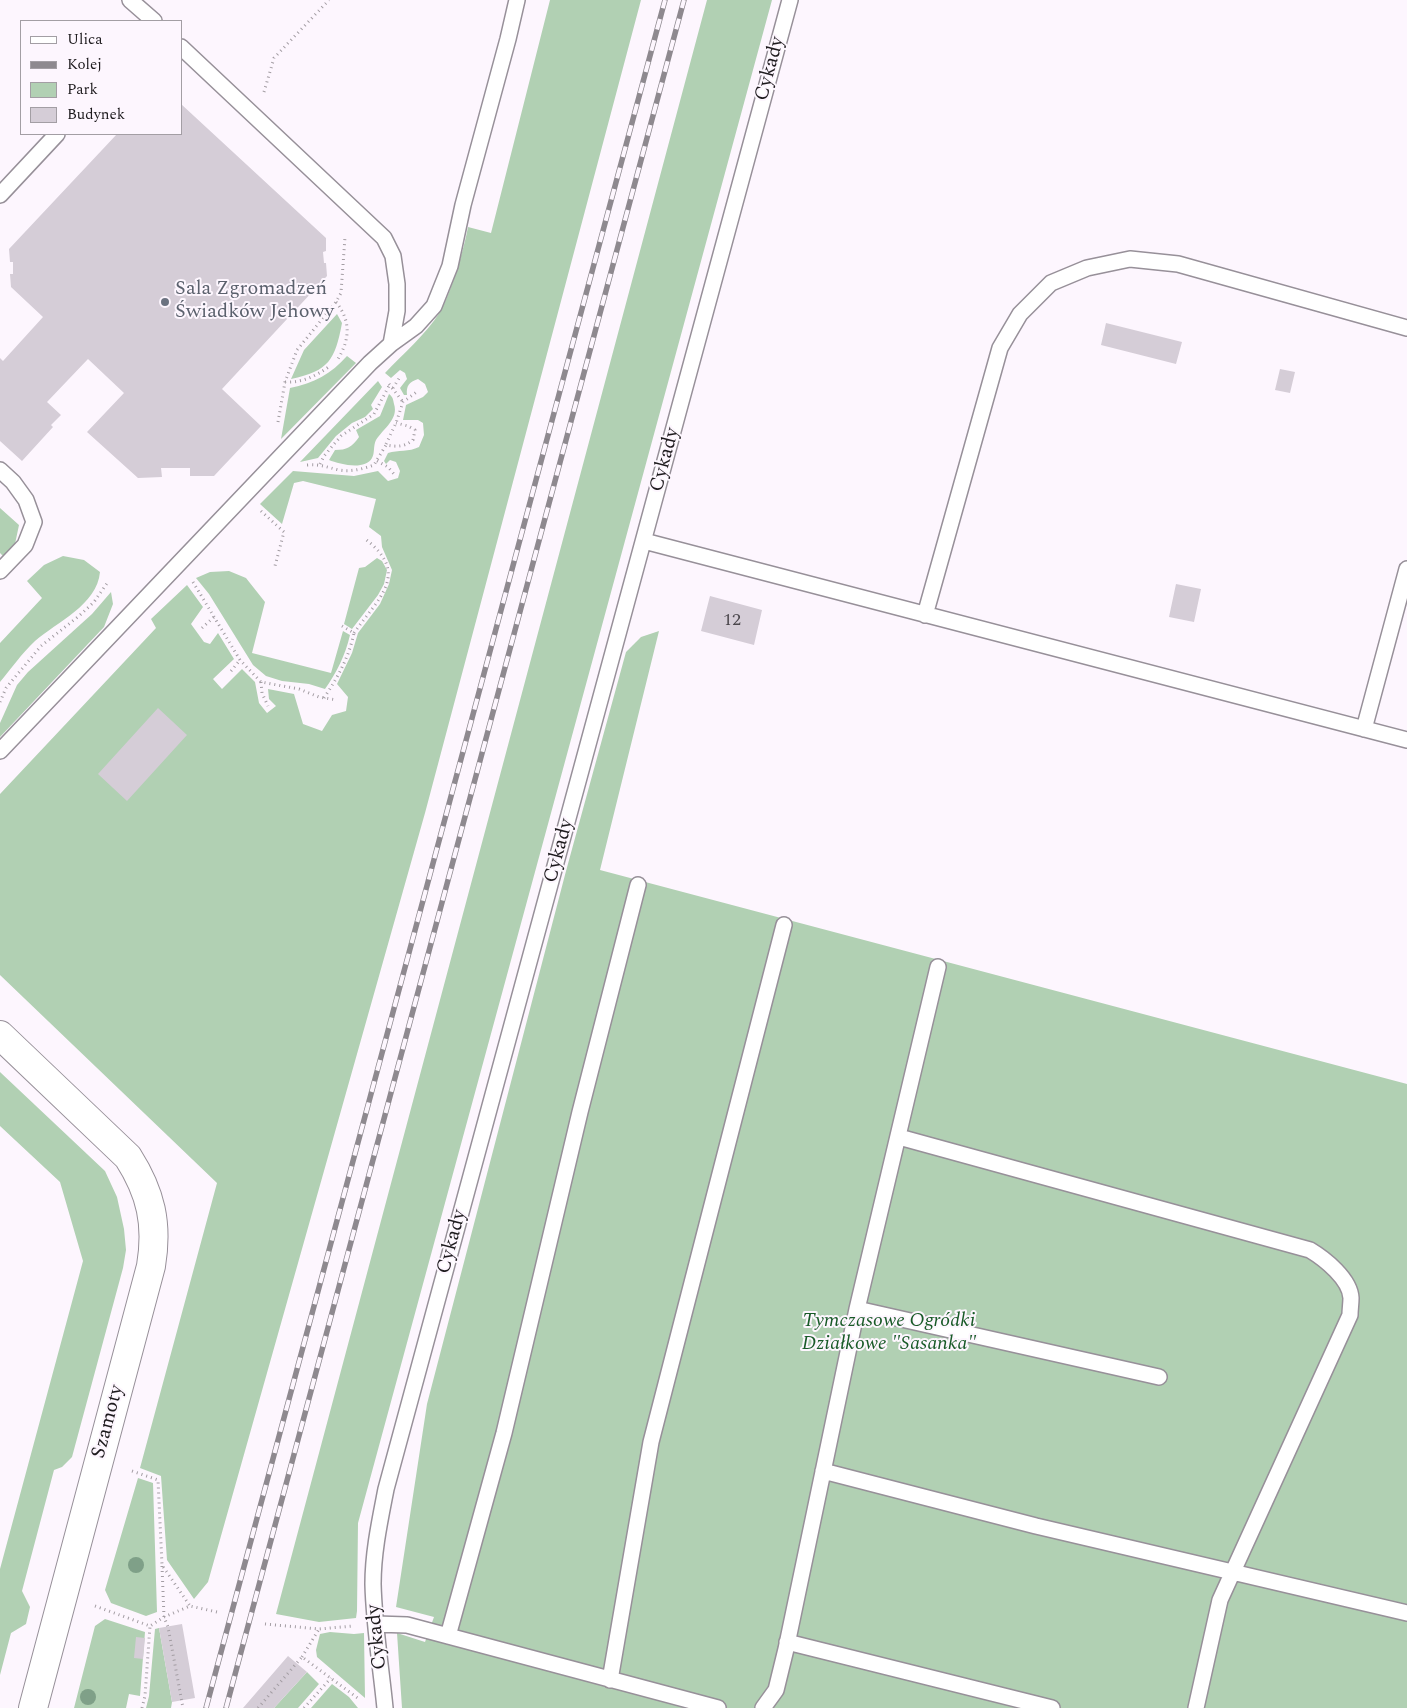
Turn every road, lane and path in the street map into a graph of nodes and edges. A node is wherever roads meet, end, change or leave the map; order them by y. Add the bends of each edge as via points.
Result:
1 (130, 0) edge
2 (329, 0) edge
3 (517, 0) edge
4 (790, 0) edge
5 (153, 20) edge
6 (182, 48) edge
7 (248, 110) junction
8 (56, 135) edge
9 (0, 195) edge
10 (1407, 328) edge
11 (391, 344) junction
12 (400, 377) dead end
13 (285, 382) junction
14 (390, 384) dead end
15 (393, 388) dead end
16 (418, 392) dead end
17 (396, 423) junction
18 (278, 426) dead end
19 (386, 444) junction
20 (377, 461) junction
21 (0, 470) edge
22 (394, 474) dead end
23 (244, 496) junction
24 (364, 538) dead end
25 (644, 541) junction
26 (275, 566) dead end
27 (1407, 569) edge
28 (0, 572) edge
29 (192, 580) dead end
30 (108, 582) dead end
31 (925, 615) junction
32 (214, 616) junction
33 (342, 626) dead end
34 (202, 628) dead end
35 (354, 633) junction
36 (240, 660) junction
37 (230, 671) dead end
38 (261, 682) junction
39 (324, 698) junction
40 (337, 700) dead end
41 (0, 702) edge
42 (268, 706) dead end
43 (1364, 729) junction
44 (1407, 740) edge
45 (0, 752) edge
46 (638, 885) dead end
47 (784, 925) dead end
48 (938, 967) dead end
49 (0, 1035) edge
50 (899, 1137) junction
51 (857, 1309) junction
52 (1159, 1377) dead end
53 (132, 1471) dead end
54 (824, 1471) junction
55 (162, 1564) junction
56 (1232, 1572) junction
57 (95, 1606) dead end
58 (190, 1606) junction
59 (218, 1612) dead end
60 (1407, 1613) edge
61 (164, 1617) junction
62 (265, 1624) dead end
63 (376, 1624) junction
64 (150, 1626) junction
65 (319, 1629) junction
66 (448, 1636) junction
67 (787, 1642) junction
68 (302, 1657) junction
69 (331, 1678) junction
70 (610, 1680) junction
71 (364, 1703) dead end
72 (33, 1708) edge
73 (142, 1708) edge
74 (183, 1708) edge
75 (258, 1708) edge
76 (304, 1708) edge
77 (384, 1708) edge
78 (718, 1708) edge
79 (763, 1708) edge
80 (1052, 1708) edge
81 (1196, 1708) edge

1 - 5 lane
2 - 7 path via 274,58 264,93
3 - 11 lane via 450,266 434,306 416,326
4 - 25 lane, Cykady
6 - 7 lane
7 - 11 lane via 384,238 393,256 397,284 397,311
8 - 9 lane
10 - 31 lane via 1178,264 1130,259 1087,268 1051,283 1020,314 1000,348
11 - 23 lane
12 - 15 path
13 - 13 path via 297,350 336,302 347,323 346,346 335,362 318,375
13 - 18 path
14 - 20 path via 374,414 342,436 320,464 340,470 358,470
16 - 17 path via 403,402
17 - 19 path
17 - 19 path via 415,430 413,440 405,445
19 - 20 path
20 - 22 path
21 - 28 lane via 26,500 34,522 25,544
23 - 26 path via 284,532
23 - 45 lane
24 - 35 path via 380,552 390,570 378,602
25 - 31 lane
25 - 63 lane, Cykady via 386,1489 375,1542
27 - 43 lane
29 - 32 path
30 - 41 path via 94,602 41,646 6,688
31 - 43 lane
32 - 34 path
32 - 36 path
33 - 35 path
35 - 39 path via 343,668
36 - 37 path
36 - 38 path
38 - 39 path via 299,689
38 - 42 path
39 - 40 path
43 - 44 lane
46 - 66 lane via 504,1433
47 - 70 lane via 650,1442
48 - 50 lane
49 - 72 street, Szamoty via 128,1157 146,1190 154,1227 151,1266
50 - 51 lane
50 - 56 lane via 1310,1250 1326,1260 1342,1278 1351,1296 1350,1315
51 - 52 lane
51 - 54 lane
53 - 55 path via 158,1480
54 - 56 lane
54 - 67 lane
55 - 58 path
55 - 61 path
56 - 60 lane
56 - 81 lane via 1220,1600
57 - 64 path
58 - 59 path
58 - 61 path
61 - 64 path
61 - 74 path
62 - 65 path
63 - 65 path
63 - 66 lane via 407,1626
63 - 77 lane, Cykady
64 - 73 path
65 - 68 path
66 - 70 lane
67 - 79 lane via 776,1690
67 - 80 lane
68 - 69 path
68 - 75 path
69 - 71 path
69 - 76 path
70 - 78 lane

